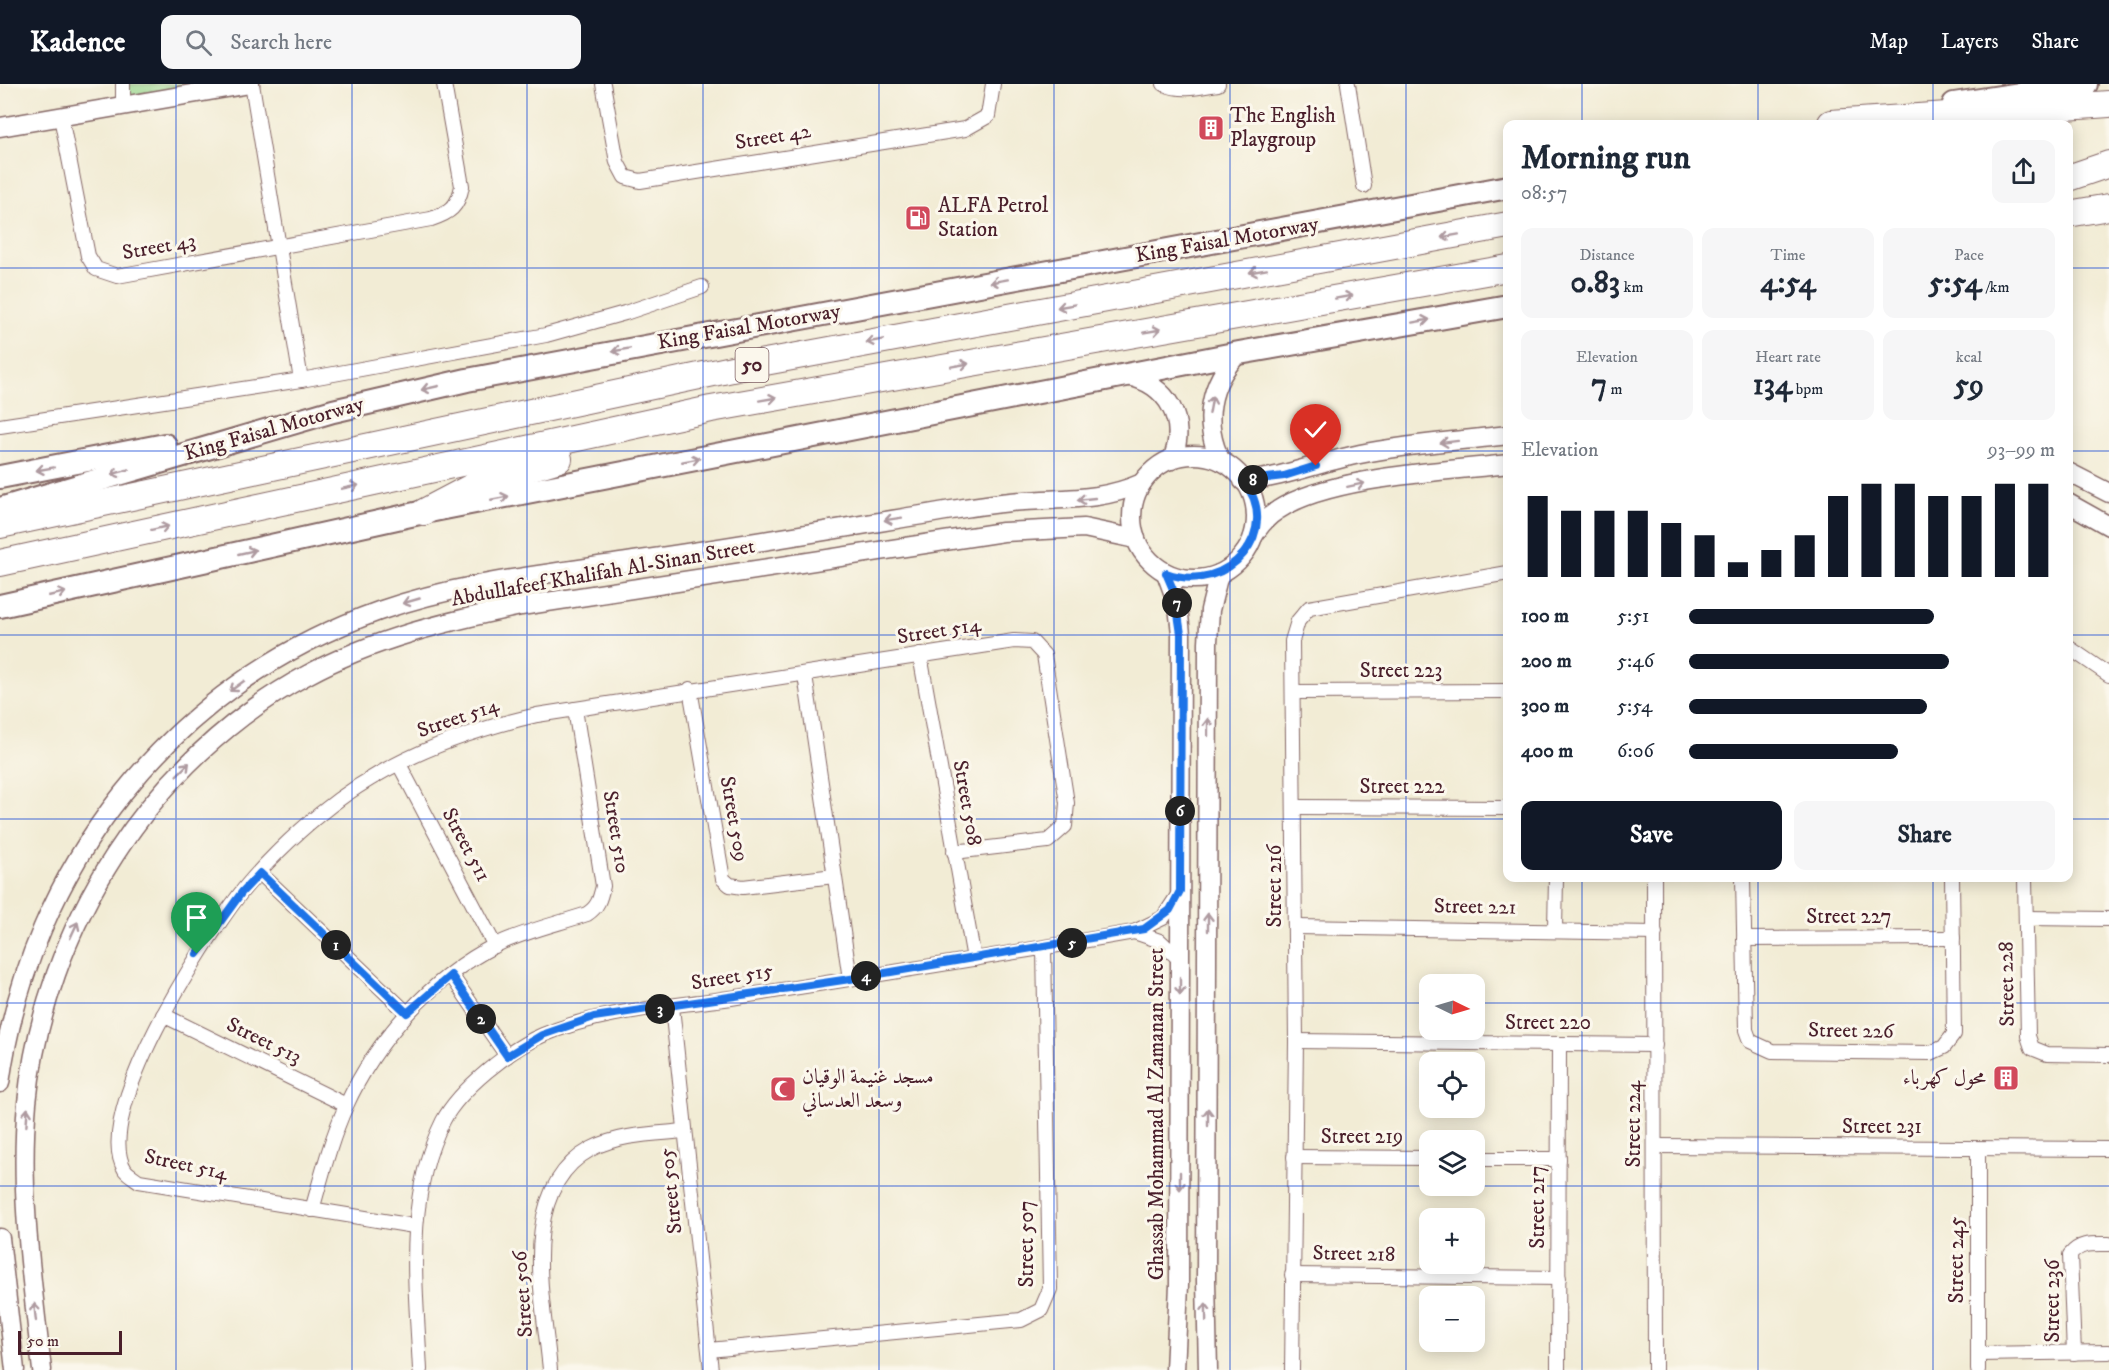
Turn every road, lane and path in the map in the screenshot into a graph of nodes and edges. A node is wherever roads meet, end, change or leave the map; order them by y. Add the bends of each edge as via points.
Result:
1 (123, 84) edge
2 (251, 84) edge
3 (444, 84) edge
4 (603, 84) edge
5 (993, 84) edge
6 (1164, 84) edge
7 (1218, 84) edge
8 (1348, 84) edge
9 (2086, 84) edge
10 (2109, 104) edge
11 (123, 106) junction
12 (2109, 114) edge
13 (61, 117) junction
14 (1854, 120) edge
15 (1884, 120) edge
16 (2073, 120) edge
17 (0, 127) edge
18 (2109, 163) edge
19 (2073, 168) edge
20 (2073, 176) edge
21 (1364, 186) dead end
22 (1503, 188) edge
23 (2109, 207) edge
24 (2073, 213) edge
25 (1503, 226) edge
26 (279, 246) junction
27 (1503, 269) edge
28 (702, 287) dead end
29 (1503, 307) edge
30 (1239, 353) junction
31 (1126, 376) junction
32 (302, 380) junction
33 (711, 410) junction
34 (0, 426) edge
35 (268, 430) junction
36 (1503, 436) edge
37 (1172, 460) junction
38 (1221, 461) junction
39 (1503, 465) edge
40 (2073, 475) edge
41 (0, 477) edge
42 (1243, 481) junction
43 (1142, 483) junction
44 (2109, 494) edge
45 (2073, 506) edge
46 (0, 509) edge
47 (423, 513) junction
48 (0, 525) edge
49 (2109, 526) edge
50 (1252, 538) junction
51 (1136, 539) junction
52 (642, 560) junction
53 (0, 563) edge
54 (1166, 573) junction
55 (1219, 574) junction
56 (1503, 574) edge
57 (553, 602) junction
58 (0, 606) edge
59 (2073, 650) edge
60 (920, 655) junction
61 (805, 675) junction
62 (2109, 675) edge
63 (690, 689) junction
64 (1294, 692) junction
65 (1503, 692) edge
66 (575, 709) junction
67 (399, 764) junction
68 (1296, 807) junction
69 (1503, 808) edge
70 (954, 852) junction
71 (260, 873) junction
72 (834, 876) junction
73 (1556, 882) edge
74 (1654, 882) edge
75 (1743, 882) edge
76 (1952, 882) edge
77 (2025, 882) edge
78 (1180, 891) junction
79 (2027, 918) junction
80 (2109, 919) edge
81 (1296, 927) junction
82 (1555, 929) junction
83 (1134, 932) junction
84 (1654, 933) junction
85 (1953, 938) junction
86 (1744, 939) junction
87 (495, 946) junction
88 (1044, 948) junction
89 (974, 959) junction
90 (1180, 960) junction
91 (451, 975) junction
92 (850, 979) junction
93 (672, 1008) junction
94 (407, 1013) junction
95 (163, 1015) junction
96 (1296, 1041) junction
97 (1655, 1044) junction
98 (1559, 1045) junction
99 (2109, 1055) edge
100 (507, 1056) junction
101 (0, 1082) edge
102 (346, 1105) junction
103 (685, 1131) junction
104 (1655, 1146) junction
105 (1978, 1149) junction
106 (2109, 1149) edge
107 (1294, 1157) junction
108 (1419, 1158) edge
109 (1485, 1159) edge
110 (1558, 1159) junction
111 (312, 1210) junction
112 (414, 1226) junction
113 (0, 1238) edge
114 (2109, 1244) edge
115 (1292, 1275) junction
116 (1558, 1278) junction
117 (709, 1350) junction
118 (2074, 1353) junction
119 (2109, 1353) edge
120 (1978, 1354) junction
121 (15, 1370) edge
122 (42, 1370) edge
123 (420, 1370) edge
124 (550, 1370) edge
125 (711, 1370) edge
126 (1174, 1370) edge
127 (1209, 1370) edge
128 (1292, 1370) edge
129 (1558, 1370) edge
130 (1655, 1370) edge
131 (1978, 1370) edge

1 - 11 street
2 - 11 street
2 - 26 street
3 - 26 street, Street 43 via 462,186 459,203 447,214 431,219
4 - 5 street, Street 42 via 617,162 625,177 640,181 965,129 988,116
6 - 7 street via 1175,89
8 - 21 street
9 - 14 main road
10 - 15 highway
11 - 13 street
12 - 16 highway
13 - 17 street
13 - 26 street, Street 43 via 88,256 96,269 117,276
18 - 19 highway
18 - 20 highway
22 -> 35 main road, King Faisal Motorway via 511,371
23 - 24 highway
25 -> 48 highway, King Faisal Motorway / 50 via 765,362
26 - 32 street
33 -> 27 highway, 50
28 - 32 street via 625,314 546,335
30 -> 29 main road
30 - 31 main road
38 -> 30 street via 1212,439 1211,404 1218,381
31 - 37 street via 1155,386 1169,401 1178,430
47 -> 31 main road
32 - 34 street
33 - 47 highway via 655,435 506,473
53 -> 33 highway, 50
35 -> 41 main road via 202,437
35 -> 46 main road, King Faisal Motorway
36 -> 42 street via 1382,450 1284,476
37 - 38 street via 1196,455
37 - 43 street via 1155,469
38 - 42 street
50 -> 39 street via 1279,509 1322,493 1394,477
40 - 44 street
42 - 50 street via 1254,502
43 - 51 street via 1132,510
43 -> 52 street, Abdullafeef Khalifah Al-Sinan Street via 1095,498 964,508
45 - 49 street
58 -> 47 main road
50 - 55 street via 1244,554
51 - 54 street via 1143,553
51 - 57 street, Abdullafeef Khalifah Al-Sinan Street via 1084,528 1023,530
52 - 57 street via 643,570 636,580 588,588
52 -> 101 street, Abdullafeef Khalifah Al-Sinan Street via 479,585 380,611 295,649 244,680 206,710 135,778 96,828 64,881 20,988
54 - 55 street via 1192,579
54 - 78 street, Ghassab Mohammad Al Zamanan Street via 1175,594 1181,634
127 -> 55 street via 1208,642 1210,610
56 - 64 street, Street 216 via 1309,608 1298,621 1292,642
122 -> 57 street, Abdullafeef Khalifah Al-Sinan Street via 25,1200 25,1135 31,1073 43,1016 62,958 88,900 120,847 194,758 243,717 299,680 361,650 424,628
59 - 62 street
60 - 61 street, Street 514
60 - 70 street, Street 508
60 - 70 street, Street 514 via 1014,641 1032,642 1044,655 1067,803 1065,826 1048,841
61 - 63 street, Street 514
61 - 72 street
63 - 66 street, Street 514
63 - 72 street, Street 509 via 723,879 743,887
64 - 65 street, Street 223
64 - 68 street, Street 216
66 - 67 street, Street 514 via 492,725 436,744
66 - 87 street, Street 510 via 603,886 600,900 587,914
67 - 71 street, Street 514 via 364,782 320,814
67 - 87 street, Street 511
68 - 69 street, Street 222
68 - 81 street, Street 216
70 - 89 street, Street 508
71 - 94 street
71 - 95 street, Street 514 via 197,954
72 - 92 street
73 - 82 street
74 - 84 street, Street 224
75 - 86 street, Street 226
76 - 85 street, Street 226
77 - 79 street, Street 228
78 - 83 street, Street 515 via 1162,918
78 - 90 street, Ghassab Mohammad Al Zamanan Street
79 - 80 street
79 - 99 street, Street 228 via 2028,1036 2032,1048 2047,1054
81 - 82 street, Street 221
81 - 96 street, Street 216
82 - 84 street, Street 221
83 - 88 street, Street 515
83 - 90 street via 1160,941
84 - 97 street, Street 224
85 - 86 street, Street 227
85 - 86 street, Street 226 via 1954,1034 1944,1047 1931,1053 1772,1051 1750,1041 1746,1030
87 - 91 street, Street 510
88 - 89 street, Street 515
88 - 117 street, Street 507 via 1050,1278 1047,1300 1041,1310 1021,1320
89 - 92 street, Street 515
90 -> 126 street, Ghassab Mohammad Al Zamanan Street via 1179,1285
91 - 94 street, Street 510
91 - 100 street
92 - 93 street, Street 515
93 - 100 street, Street 515 via 594,1017 542,1035
93 - 103 street, Street 505
94 - 102 street, Street 510
95 - 102 street, Street 513
95 - 111 street, Street 514 via 123,1106 118,1138 119,1155 126,1171 139,1181
96 - 98 street, Street 220
96 - 107 street, Street 216
97 - 98 street, Street 220
97 - 104 street, Street 224
98 - 110 street, Street 217
100 - 112 street, Street 515 via 474,1083 444,1120 422,1178
102 - 111 street, Street 510
103 - 117 street, Street 505
103 - 124 street, Street 506 via 622,1138 592,1149 566,1167 550,1193 539,1254
104 - 105 street, Street 231
104 - 130 street, Street 224
105 - 106 street, Street 231
105 - 120 street, Street 245
107 - 108 street, Street 219
107 - 115 street, Street 216
109 - 110 street
110 - 116 street, Street 217
111 - 112 street, Street 514
112 - 123 street, Street 515
113 - 121 street
114 - 118 street, Street 236 via 2076,1247 2070,1255
115 - 116 street, Street 218
115 - 128 street, Street 216
116 - 129 street, Street 217
117 - 125 street, Street 505
118 - 119 street
118 - 120 street
120 - 131 street, Street 245

